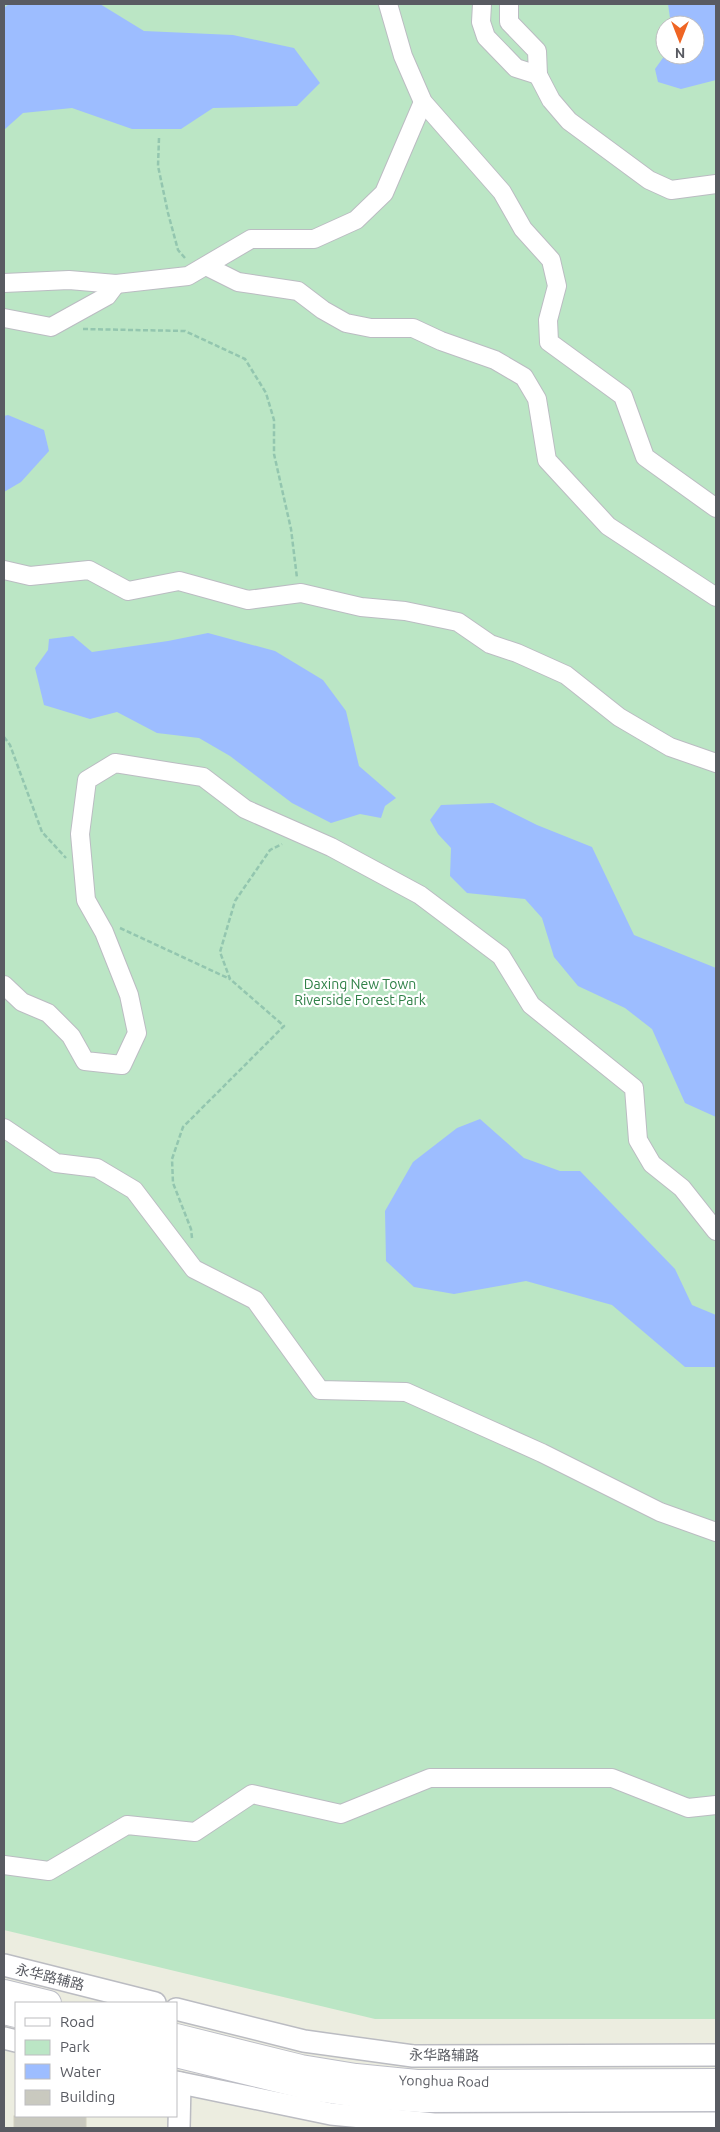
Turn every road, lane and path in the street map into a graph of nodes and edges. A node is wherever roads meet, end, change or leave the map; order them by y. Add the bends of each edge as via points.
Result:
1 (388, 4) edge
2 (482, 4) edge
3 (509, 4) edge
4 (538, 75) junction
5 (423, 102) junction
6 (159, 138) dead end
7 (716, 184) edge
8 (202, 268) junction
9 (4, 283) edge
10 (116, 284) junction
11 (4, 318) edge
12 (80, 328) dead end
13 (716, 508) edge
14 (4, 570) edge
15 (303, 594) junction
16 (716, 597) edge
17 (4, 737) edge
18 (716, 763) edge
19 (286, 842) dead end
20 (83, 873) junction
21 (95, 916) junction
22 (230, 979) junction
23 (4, 985) edge
24 (4, 1128) edge
25 (716, 1230) edge
26 (194, 1269) junction
27 (716, 1532) edge
28 (716, 1805) edge
29 (4, 1864) edge
30 (4, 1965) edge
31 (4, 1992) edge
32 (45, 2002) edge
33 (151, 2002) edge
34 (178, 2010) edge
35 (178, 2037) edge
36 (178, 2055) edge
37 (716, 2055) edge
38 (716, 2081) edge
39 (178, 2082) edge
40 (716, 2099) edge
41 (716, 2123) edge
42 (179, 2128) edge

1 - 5 street via 403,56
2 - 4 street via 481,22 486,37 516,68
3 - 4 street via 509,22 537,51
4 - 7 street via 552,100 570,121 649,180 671,190
5 - 8 street via 384,193 356,220 314,239 251,239
5 - 13 street via 502,192 523,229 552,260 557,286 548,320 549,342 623,396 645,457
6 - 8 path via 158,166 178,250
8 - 10 street via 188,276
8 - 16 street via 238,282 298,291 346,323 371,328 413,328 495,360 524,377 537,399 548,460 608,526
9 - 10 street via 69,280
10 - 11 street via 107,296 51,327
12 - 15 path via 185,331 245,359 266,393 274,420 274,454 291,529 295,574
14 - 15 street via 30,576 89,570 128,591 179,581 248,600
15 - 18 street via 361,608 405,611 458,622 490,644 566,675 619,717 670,747
17 - 20 path via 10,745 42,832
19 - 22 path via 270,850 235,901 220,952
20 - 21 street via 86,900
20 - 25 street via 80,834 87,780 115,763 203,778 245,809 330,847 420,895 501,956 532,1005 634,1088 638,1140 652,1164 682,1188
21 - 22 path
21 - 23 street via 129,995 137,1033 122,1065 85,1061 71,1036 48,1012 22,1002
22 - 26 path via 284,1026 183,1127 172,1159 173,1183 191,1229
24 - 26 street via 56,1163 97,1168 134,1190
26 - 27 street via 256,1300 320,1390 406,1392 660,1512
28 - 29 street via 688,1808 612,1778 430,1778 341,1814 252,1794 195,1832 127,1825 49,1871
30 - 33 street, 永华路辅路
31 - 32 main road
34 - 37 street, 永华路辅路 via 304,2041 413,2056
35 - 38 main road, Yonghua Road via 301,2068 417,2082
36 - 40 main road, Yonghua Road via 311,2088 366,2096 421,2100
39 - 41 street via 331,2114 434,2124
39 - 42 street

